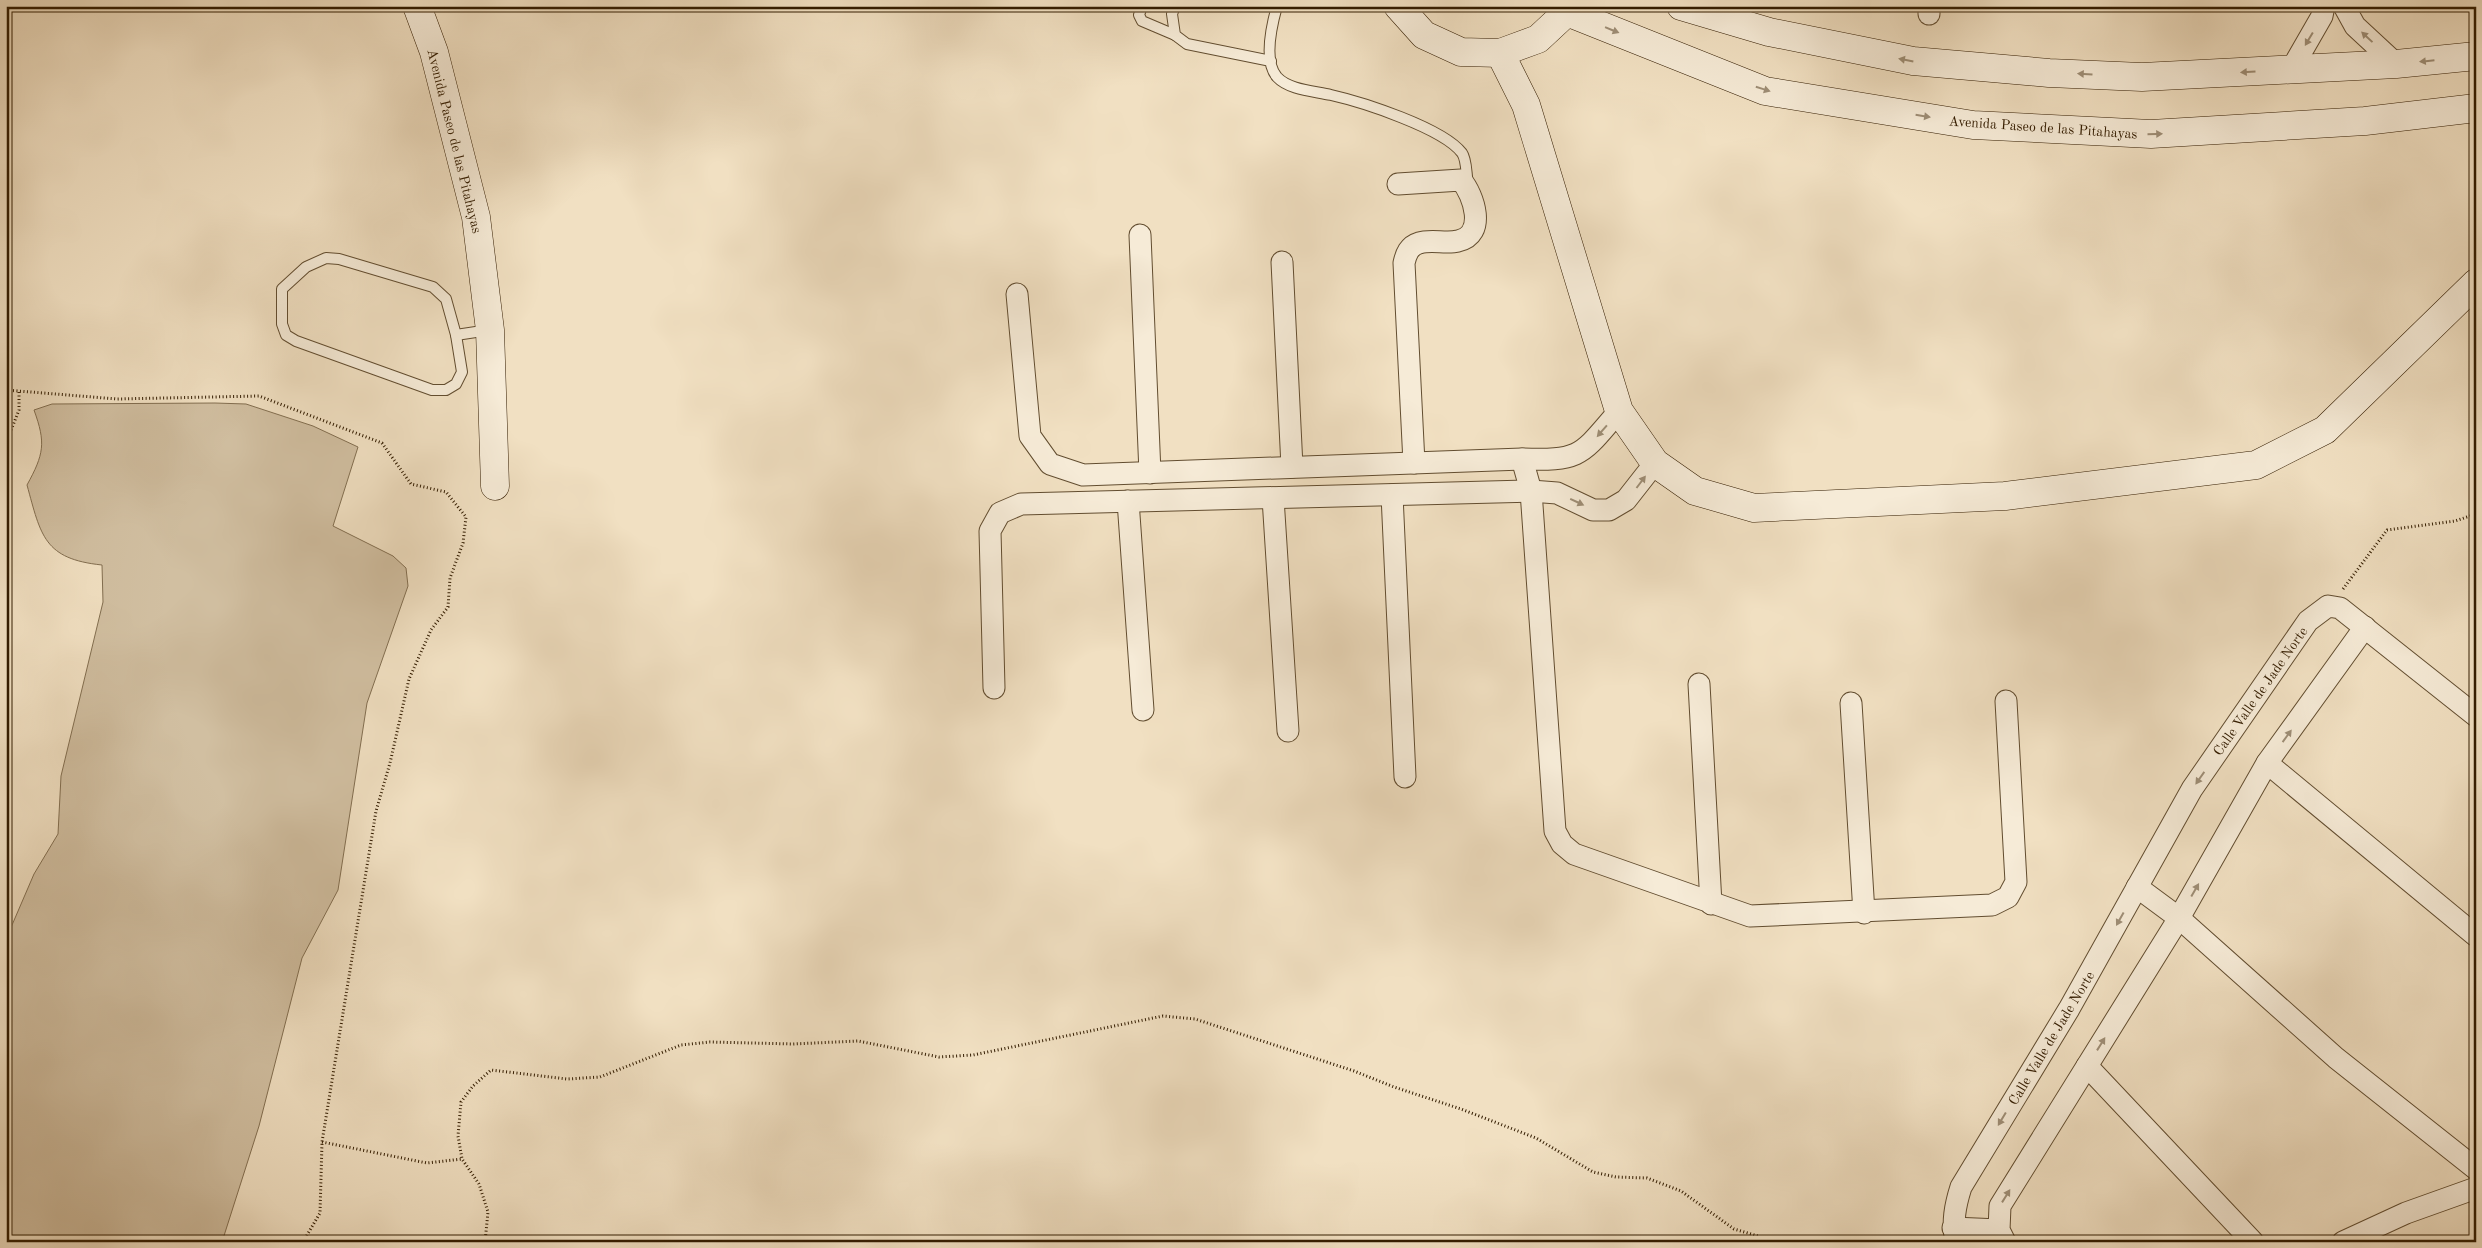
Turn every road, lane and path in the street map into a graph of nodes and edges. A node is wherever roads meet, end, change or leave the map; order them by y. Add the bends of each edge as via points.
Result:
1 (418, 6) edge
2 (1142, 6) edge
3 (1174, 6) edge
4 (1277, 6) edge
5 (1398, 6) edge
6 (1681, 6) edge
7 (2324, 6) edge
8 (2344, 6) edge
9 (1568, 9) edge
10 (1175, 35) junction
11 (1500, 53) junction
12 (2476, 56) edge
13 (1271, 61) junction
14 (2396, 64) junction
15 (2290, 70) junction
16 (2476, 108) edge
17 (1398, 184) dead end
18 (1468, 189) junction
19 (1140, 236) dead end
20 (1282, 262) dead end
21 (2476, 283) edge
22 (1017, 294) dead end
23 (490, 330) junction
24 (456, 335) junction
25 (6, 390) edge
26 (19, 391) junction
27 (1619, 411) junction
28 (6, 443) edge
29 (1522, 459) junction
30 (1414, 463) junction
31 (1655, 463) junction
32 (1292, 468) junction
33 (1150, 473) junction
34 (495, 486) dead end
35 (1531, 491) junction
36 (1392, 495) junction
37 (1273, 498) junction
38 (1128, 502) junction
39 (2476, 514) edge
40 (2328, 606) junction
41 (2364, 628) junction
42 (1699, 684) dead end
43 (994, 688) dead end
44 (2006, 701) dead end
45 (1851, 703) dead end
46 (1144, 710) dead end
47 (2476, 716) edge
48 (1288, 731) dead end
49 (2267, 763) junction
50 (1405, 776) dead end
51 (2137, 887) junction
52 (1711, 904) junction
53 (1864, 913) junction
54 (2179, 918) junction
55 (2476, 936) edge
56 (2087, 1066) junction
57 (322, 1142) junction
58 (462, 1159) junction
59 (2476, 1169) edge
60 (2476, 1188) edge
61 (1955, 1235) edge
62 (2002, 1236) edge
63 (303, 1242) edge
64 (485, 1242) edge
65 (1765, 1242) edge
66 (2253, 1242) edge
67 (2343, 1242) edge

1 - 23 street, Avenida Paseo de las Pitahayas via 434,52 476,218
2 - 10 lane via 1139,15 1142,21
3 - 10 lane
4 - 13 lane via 1270,35
5 - 11 street via 1424,35 1460,52
15 -> 6 street via 2142,77 1913,61 1769,32
7 -> 15 street via 2322,16
14 -> 8 street via 2355,26
9 - 11 street via 1538,39
9 -> 16 street, Avenida Paseo de las Pitahayas via 1765,90 1973,125 2151,134 2365,121
10 - 13 lane via 1187,44
11 - 27 street via 1526,105
12 -> 14 street
13 - 18 lane via 1277,76 1291,86 1357,101 1446,138 1463,155
14 - 15 street
17 - 18 street via 1460,180
18 - 30 street via 1476,221 1472,233 1459,241 1419,243 1408,250 1404,263
19 - 33 street
20 - 32 street
21 - 31 street via 2325,430 2256,465 2005,496 1754,508 1695,491
22 - 33 street via 1030,436 1050,464 1083,475
23 - 24 lane
23 - 34 street, Avenida Paseo de las Pitahayas
24 - 24 lane via 446,299 432,287 339,260 326,258 306,266 282,289 282,324 286,335 432,390 446,390 456,384 462,372
25 - 26 path
26 - 28 path via 19,410
26 - 57 path via 117,399 259,396 382,443 411,484 446,492 466,517 463,543 450,578 448,607 431,630 408,679 376,810
27 -> 29 street via 1584,451 1559,460
27 - 31 street
29 - 30 street
29 - 35 street
30 - 32 street
35 -> 31 street via 1556,492 1593,510 1609,510 1626,500
32 - 33 street
35 - 36 street
35 - 52 street via 1555,831 1562,844 1574,854
36 - 37 street
36 - 50 street
37 - 38 street
37 - 48 street
38 - 43 street via 1021,504 1000,512 990,531
38 - 46 street
39 - 40 path via 2455,521 2387,530
40 - 41 street via 2340,608
40 -> 51 street, Calle Valle de Jade Norte via 2308,622 2192,789
41 - 47 street
49 -> 41 street
42 - 52 street
44 - 53 street via 2016,882 2008,897 1992,905
45 - 53 street
54 -> 49 street
49 - 55 street
51 - 54 street
51 -> 61 street, Calle Valle de Jade Norte via 2069,1009 1961,1187 1955,1204
52 - 53 street via 1750,916
56 -> 54 street
54 - 59 street via 2336,1058
62 -> 56 street via 2000,1206
56 - 66 street
57 - 58 path via 427,1163
57 - 63 path via 320,1214
58 - 64 path via 479,1184 488,1212
58 - 65 path via 458,1136 461,1102 491,1070 567,1079 600,1077 681,1045 710,1042 793,1044 858,1040 939,1057 973,1055 1163,1016 1195,1019 1460,1109 1536,1138 1594,1172 1647,1178 1682,1191 1734,1229 1758,1236
60 - 67 street via 2406,1212
61 - 62 street

